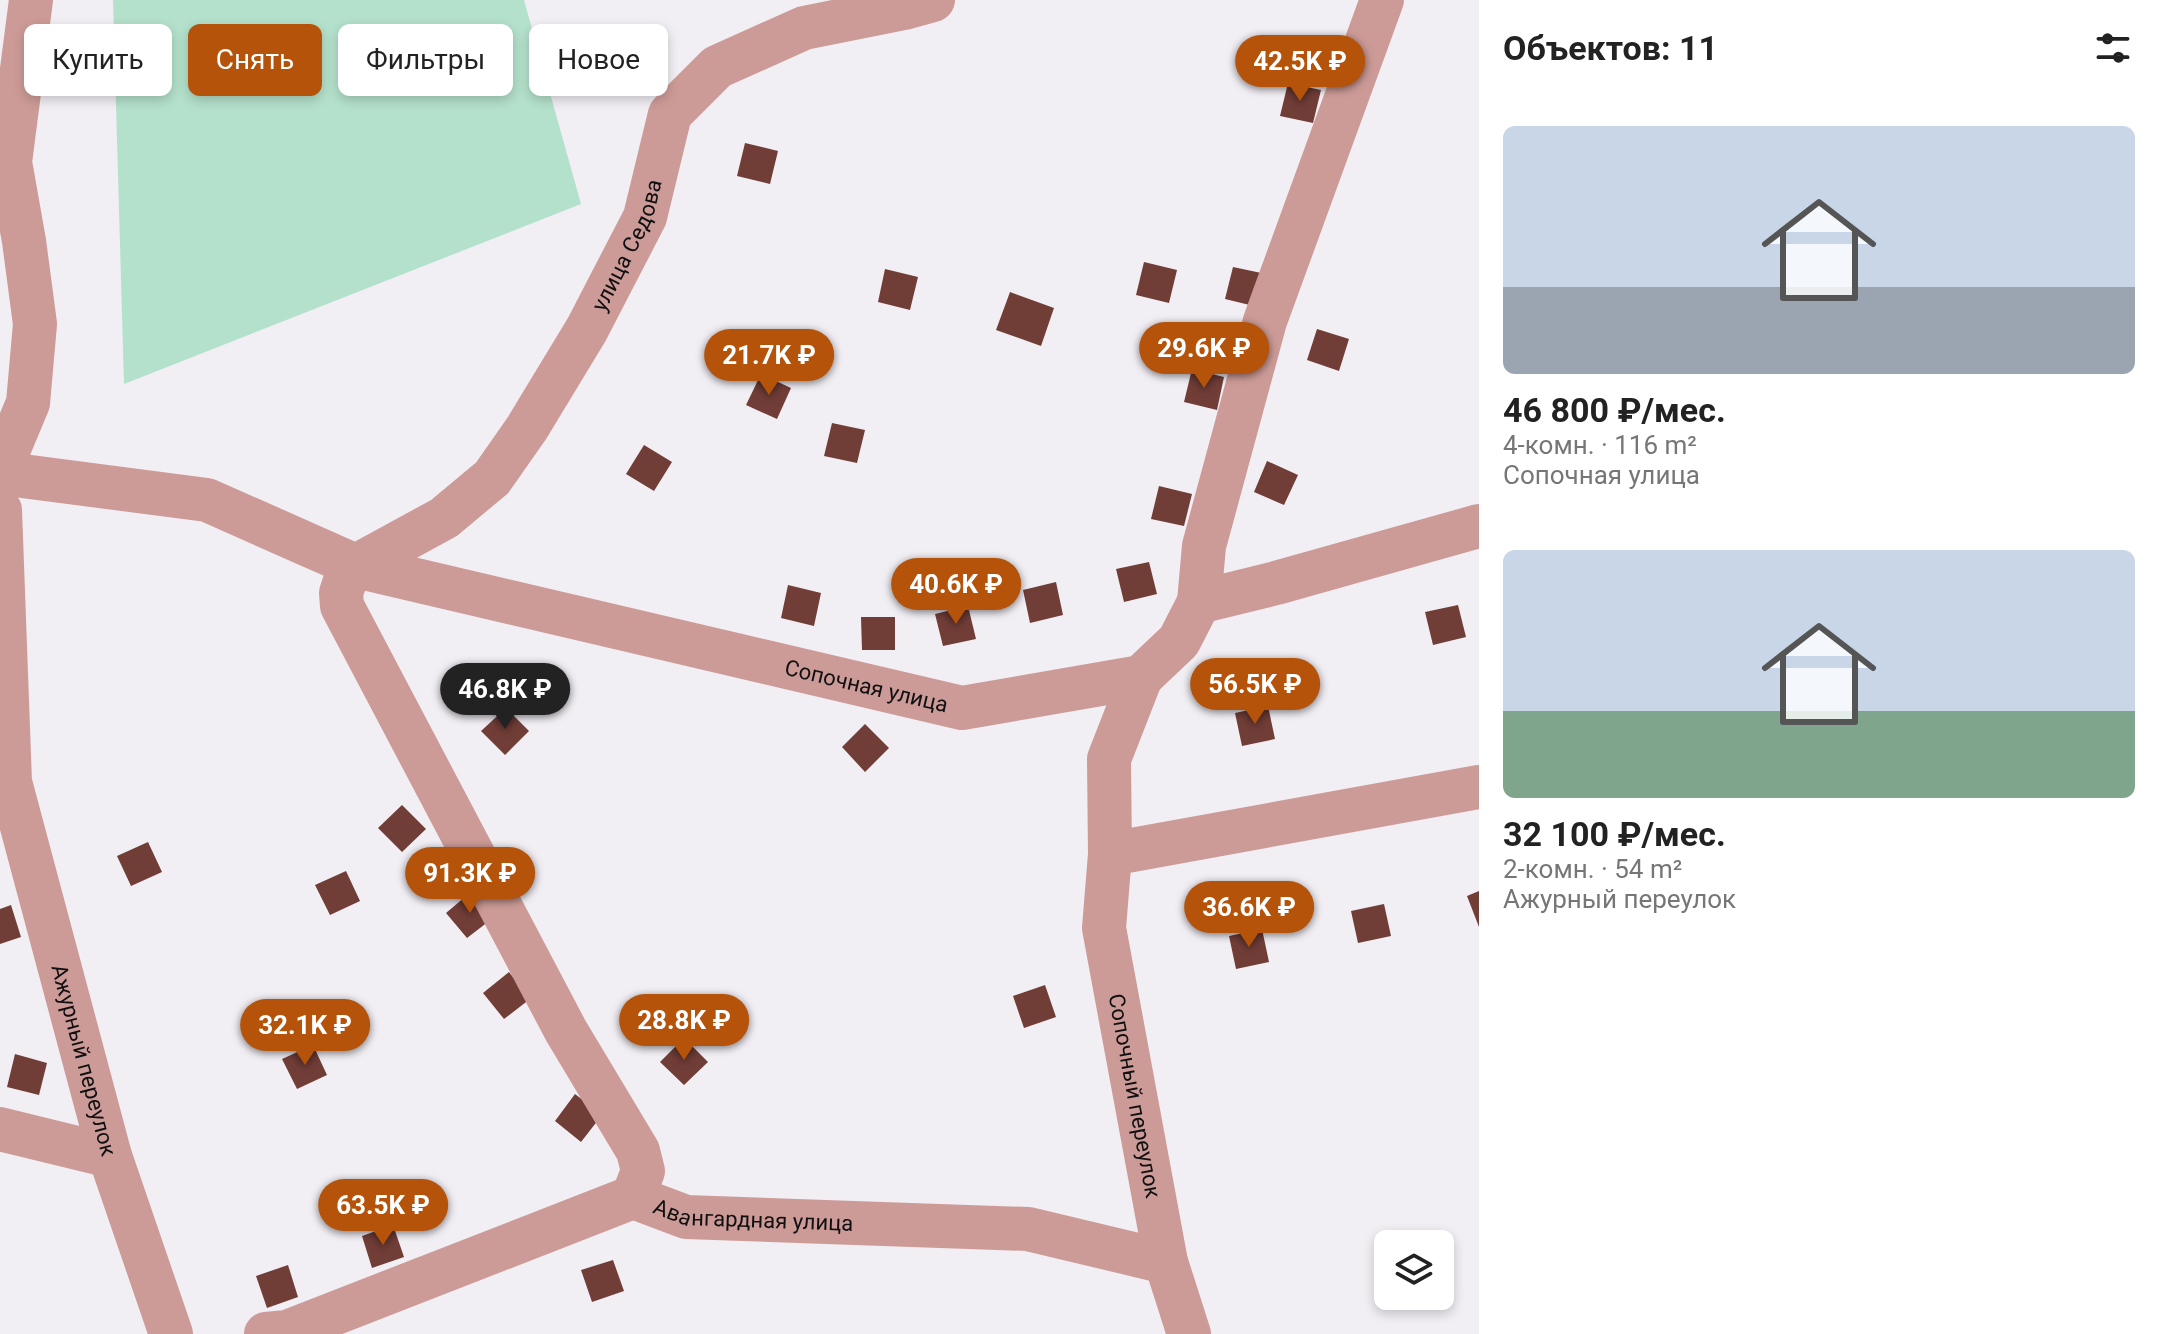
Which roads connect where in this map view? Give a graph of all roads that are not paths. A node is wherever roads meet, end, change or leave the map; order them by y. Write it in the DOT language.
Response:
graph roads {
  1 [pos="31,0"];
  2 [pos="933,0"];
  3 [pos="1382,0"];
  4 [pos="5,160"];
  5 [pos="0,471"];
  6 [pos="0,510"];
  7 [pos="1479,526"];
  8 [pos="356,566"];
  9 [pos="1199,602"];
  10 [pos="1141,677"];
  11 [pos="5,782"];
  12 [pos="1479,787"];
  13 [pos="1110,854"];
  14 [pos="0,1129"];
  15 [pos="110,1156"];
  16 [pos="633,1197"];
  17 [pos="1166,1262"];
  18 [pos="171,1334"];
  19 [pos="266,1334"];
  20 [pos="1189,1334"];
  1 -- 4 [label="street"];
  2 -- 8 [label="street, улица Седова"];
  3 -- 9 [label="street"];
  4 -- 5 [label="street"];
  5 -- 8 [label="street, Сопочная улица"];
  6 -- 11 [label="street, Ажурный переулок"];
  7 -- 9 [label="street"];
  8 -- 10 [label="street, Сопочная улица"];
  8 -- 16 [label="street"];
  9 -- 10 [label="street"];
  10 -- 13 [label="street, Сопочный переулок"];
  11 -- 15 [label="street, Ажурный переулок"];
  12 -- 13 [label="street"];
  13 -- 17 [label="street, Сопочный переулок"];
  14 -- 15 [label="street"];
  15 -- 18 [label="street, Ажурный переулок"];
  16 -- 17 [label="street, Авангардная улица"];
  16 -- 19 [label="street, Авангардная улица"];
  17 -- 20 [label="street, Сопочный переулок"];
}
